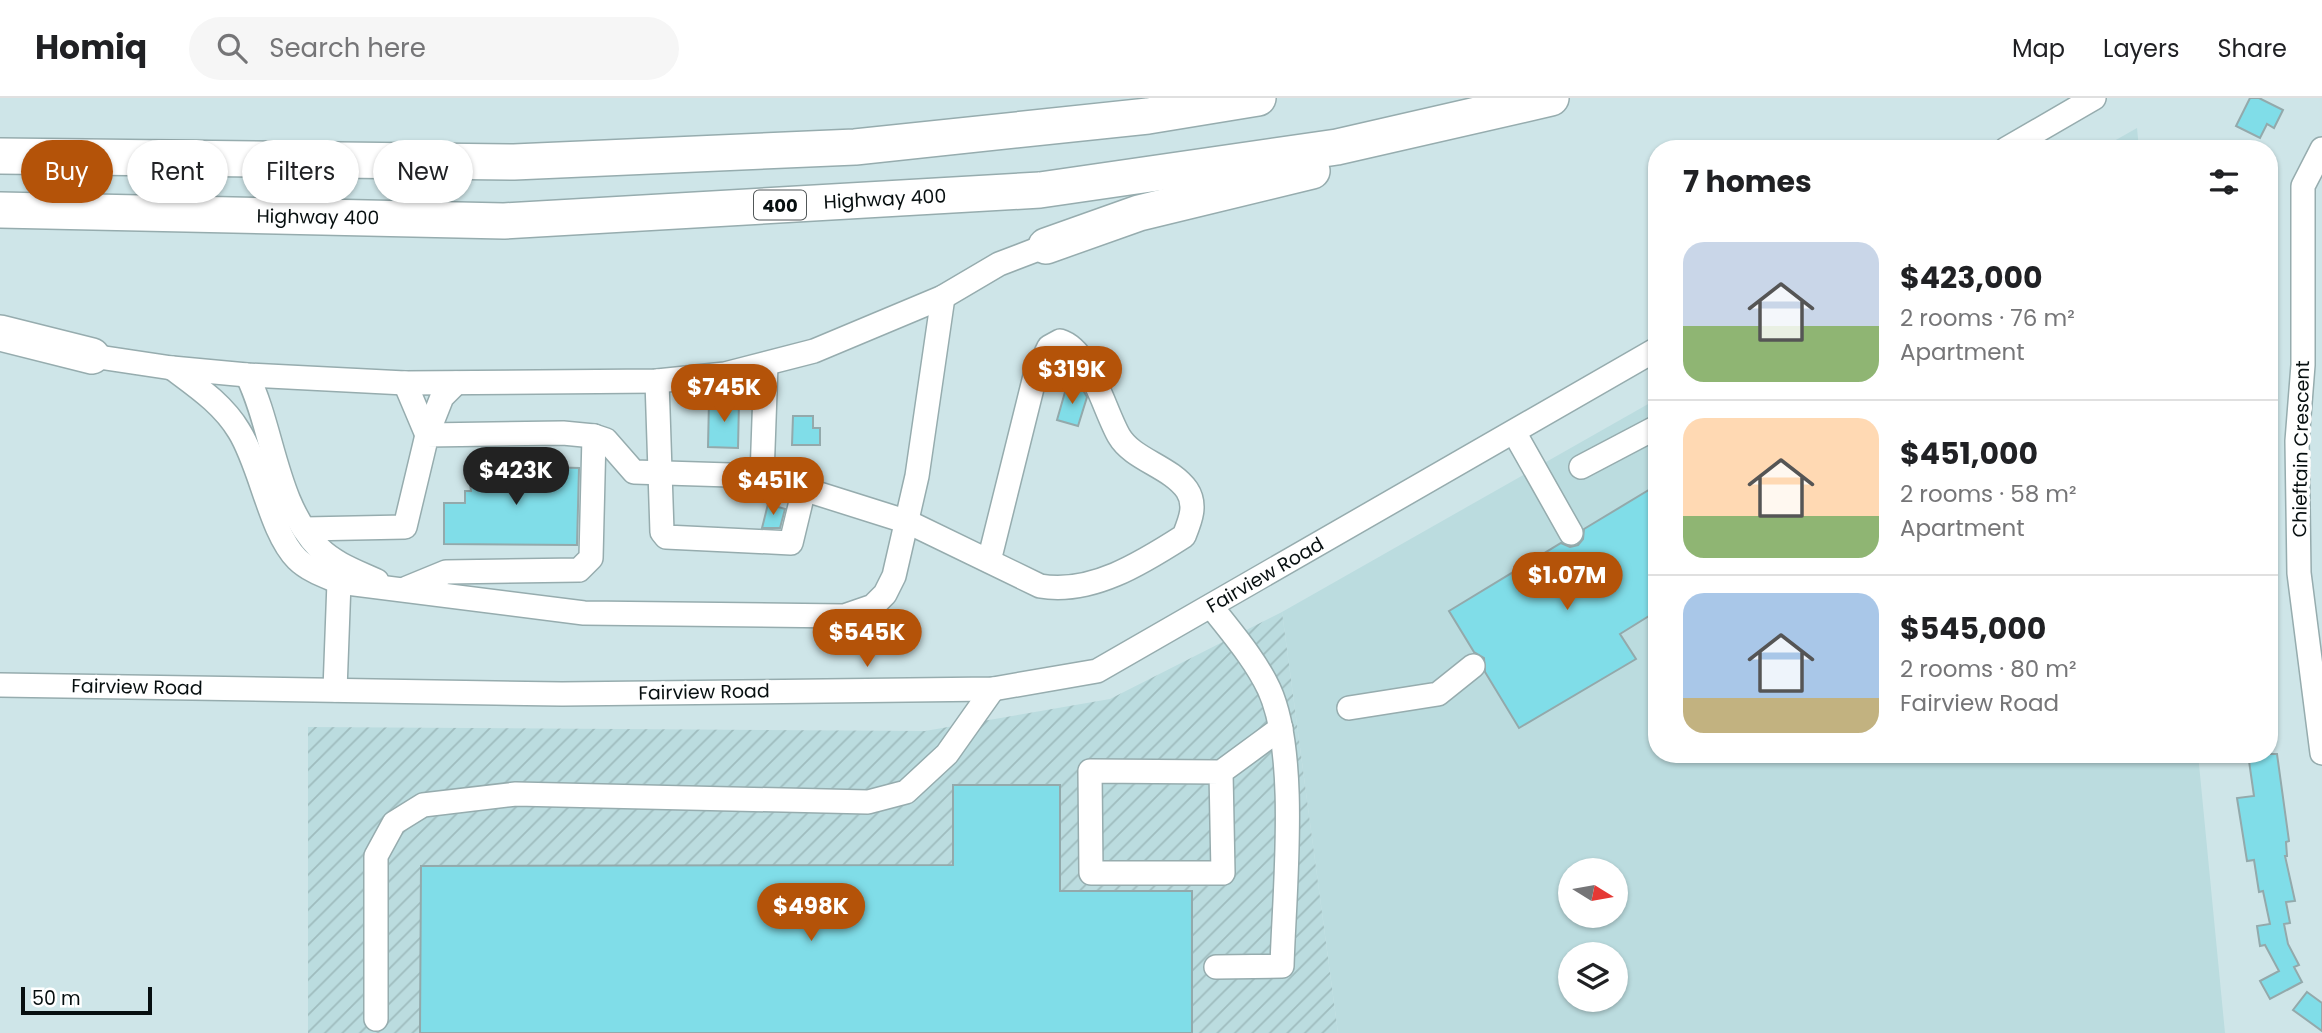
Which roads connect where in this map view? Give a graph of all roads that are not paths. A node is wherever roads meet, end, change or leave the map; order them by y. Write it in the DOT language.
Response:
graph roads {
  1 [pos="1258,98"];
  2 [pos="1551,98"];
  3 [pos="2094,98"];
  4 [pos="1461,121"];
  5 [pos="2022,140"];
  6 [pos="2322,149"];
  7 [pos="0,156"];
  8 [pos="0,209"];
  9 [pos="1046,246"];
  10 [pos="943,297"];
  11 [pos="0,333"];
  12 [pos="1648,354"];
  13 [pos="92,356"];
  14 [pos="766,364"];
  15 [pos="2312,365"];
  16 [pos="172,368"];
  17 [pos="247,375"];
  18 [pos="657,381"];
  19 [pos="405,383"];
  20 [pos="456,383"];
  21 [pos="1514,432"];
  22 [pos="1648,432"];
  23 [pos="427,435"];
  24 [pos="594,436"];
  25 [pos="1581,467"];
  26 [pos="660,473"];
  27 [pos="762,477"];
  28 [pos="804,489"];
  29 [pos="908,522"];
  30 [pos="305,529"];
  31 [pos="1571,533"];
  32 [pos="989,561"];
  33 [pos="339,582"];
  34 [pos="397,589"];
  35 [pos="1211,606"];
  36 [pos="1473,666"];
  37 [pos="0,685"];
  38 [pos="993,689"];
  39 [pos="335,690"];
  40 [pos="1349,708"];
  41 [pos="1281,728"];
  42 [pos="2322,753"];
  43 [pos="1221,772"];
  44 [pos="1216,967"];
  45 [pos="376,1019"];
  1 -- 7 [label="highway"];
  2 -- 4 [label="highway, Highway 400 / 400"];
  3 -- 5 [label="street"];
  4 -- 8 [label="highway, Highway 400 / 400"];
  4 -- 9 [label="highway"];
  6 -- 15 [label="street, Chieftain Crescent"];
  9 -- 10 [label="street"];
  10 -- 14 [label="street"];
  10 -- 29 [label="street"];
  11 -- 13 [label="highway"];
  12 -- 21 [label="street, Fairview Road"];
  13 -- 16 [label="street"];
  14 -- 18 [label="street"];
  14 -- 27 [label="street"];
  15 -- 42 [label="street, Chieftain Crescent"];
  16 -- 17 [label="street"];
  16 -- 33 [label="street"];
  17 -- 19 [label="street"];
  17 -- 30 [label="street"];
  18 -- 20 [label="street"];
  18 -- 26 [label="street"];
  19 -- 20 [label="street"];
  19 -- 23 [label="street"];
  20 -- 23 [label="street"];
  21 -- 31 [label="street"];
  21 -- 35 [label="street, Fairview Road"];
  22 -- 25 [label="street"];
  23 -- 24 [label="street"];
  23 -- 30 [label="street"];
  24 -- 26 [label="street"];
  24 -- 34 [label="street"];
  26 -- 27 [label="street"];
  26 -- 28 [label="street"];
  27 -- 28 [label="street"];
  28 -- 29 [label="street"];
  29 -- 32 [label="street"];
  29 -- 34 [label="street"];
  30 -- 34 [label="street"];
  32 -- 32 [label="street"];
  33 -- 34 [label="street"];
  33 -- 39 [label="street"];
  35 -- 38 [label="street, Fairview Road"];
  35 -- 41 [label="street"];
  36 -- 40 [label="street"];
  37 -- 39 [label="street, Fairview Road"];
  38 -- 39 [label="street, Fairview Road"];
  38 -- 45 [label="street"];
  41 -- 43 [label="street"];
  41 -- 44 [label="street"];
  43 -- 43 [label="street"];
}
